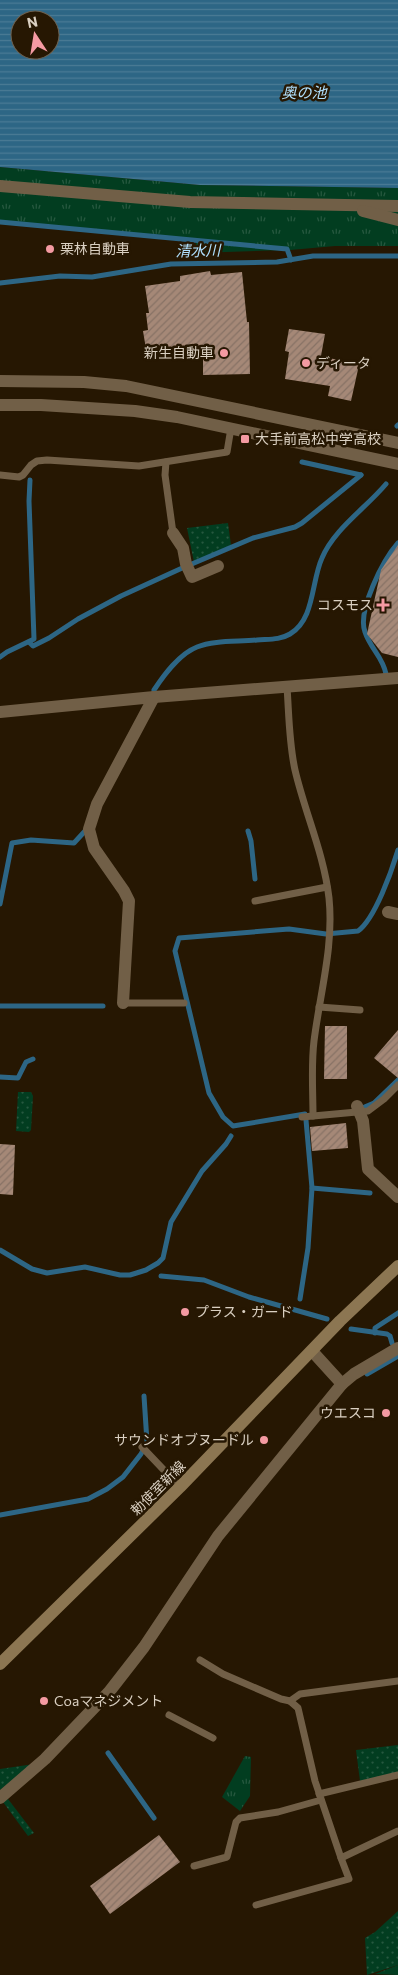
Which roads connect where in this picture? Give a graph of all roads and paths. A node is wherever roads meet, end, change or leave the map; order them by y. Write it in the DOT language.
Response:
graph roads {
  1 [pos="0,186"];
  2 [pos="343,206"];
  3 [pos="398,206"];
  4 [pos="398,220"];
  5 [pos="0,381"];
  6 [pos="0,405"];
  7 [pos="231,428"];
  8 [pos="398,443"];
  9 [pos="166,462"];
  10 [pos="398,464"];
  11 [pos="0,476"];
  12 [pos="173,533"];
  13 [pos="218,566"];
  14 [pos="398,678"];
  15 [pos="287,687"];
  16 [pos="154,696"];
  17 [pos="0,712"];
  18 [pos="327,887"];
  19 [pos="255,901"];
  20 [pos="184,1003"];
  21 [pos="123,1004"];
  22 [pos="319,1007"];
  23 [pos="360,1010"];
  24 [pos="398,1084"];
  25 [pos="359,1109"];
  26 [pos="313,1116"];
  27 [pos="302,1117"];
  28 [pos="398,1197"];
  29 [pos="398,1266"];
  30 [pos="398,1348"];
  31 [pos="312,1351"];
  32 [pos="342,1384"];
  33 [pos="142,1447"];
  34 [pos="180,1487"];
  35 [pos="200,1660"];
  36 [pos="0,1664"];
  37 [pos="398,1680"];
  38 [pos="290,1701"];
  39 [pos="169,1715"];
  40 [pos="213,1738"];
  41 [pos="398,1775"];
  42 [pos="320,1797"];
  43 [pos="0,1798"];
  44 [pos="398,1831"];
  45 [pos="341,1858"];
  46 [pos="194,1866"];
  47 [pos="256,1906"];
  1 -- 2 [label="street"];
  2 -- 3 [label="street"];
  2 -- 4 [label="street"];
  5 -- 8 [label="street"];
  6 -- 7 [label="street"];
  7 -- 9 [label="lane"];
  7 -- 10 [label="street"];
  9 -- 11 [label="lane"];
  9 -- 12 [label="lane"];
  12 -- 13 [label="street"];
  14 -- 15 [label="street"];
  15 -- 16 [label="street"];
  15 -- 18 [label="lane"];
  16 -- 17 [label="street"];
  16 -- 21 [label="street"];
  18 -- 19 [label="lane"];
  18 -- 22 [label="lane"];
  20 -- 21 [label="lane"];
  22 -- 23 [label="lane"];
  22 -- 26 [label="lane"];
  24 -- 25 [label="lane"];
  25 -- 26 [label="lane"];
  25 -- 28 [label="street"];
  26 -- 27 [label="lane"];
  29 -- 31 [label="main road, 勅使室新線"];
  30 -- 32 [label="street"];
  31 -- 32 [label="street"];
  31 -- 34 [label="main road, 勅使室新線"];
  32 -- 43 [label="street"];
  33 -- 34 [label="lane"];
  34 -- 36 [label="main road, 勅使室新線"];
  35 -- 38 [label="lane"];
  37 -- 38 [label="lane"];
  38 -- 42 [label="lane"];
  39 -- 40 [label="lane"];
  41 -- 42 [label="lane"];
  42 -- 45 [label="lane"];
  42 -- 46 [label="lane"];
  44 -- 45 [label="lane"];
  45 -- 47 [label="lane"];
}
